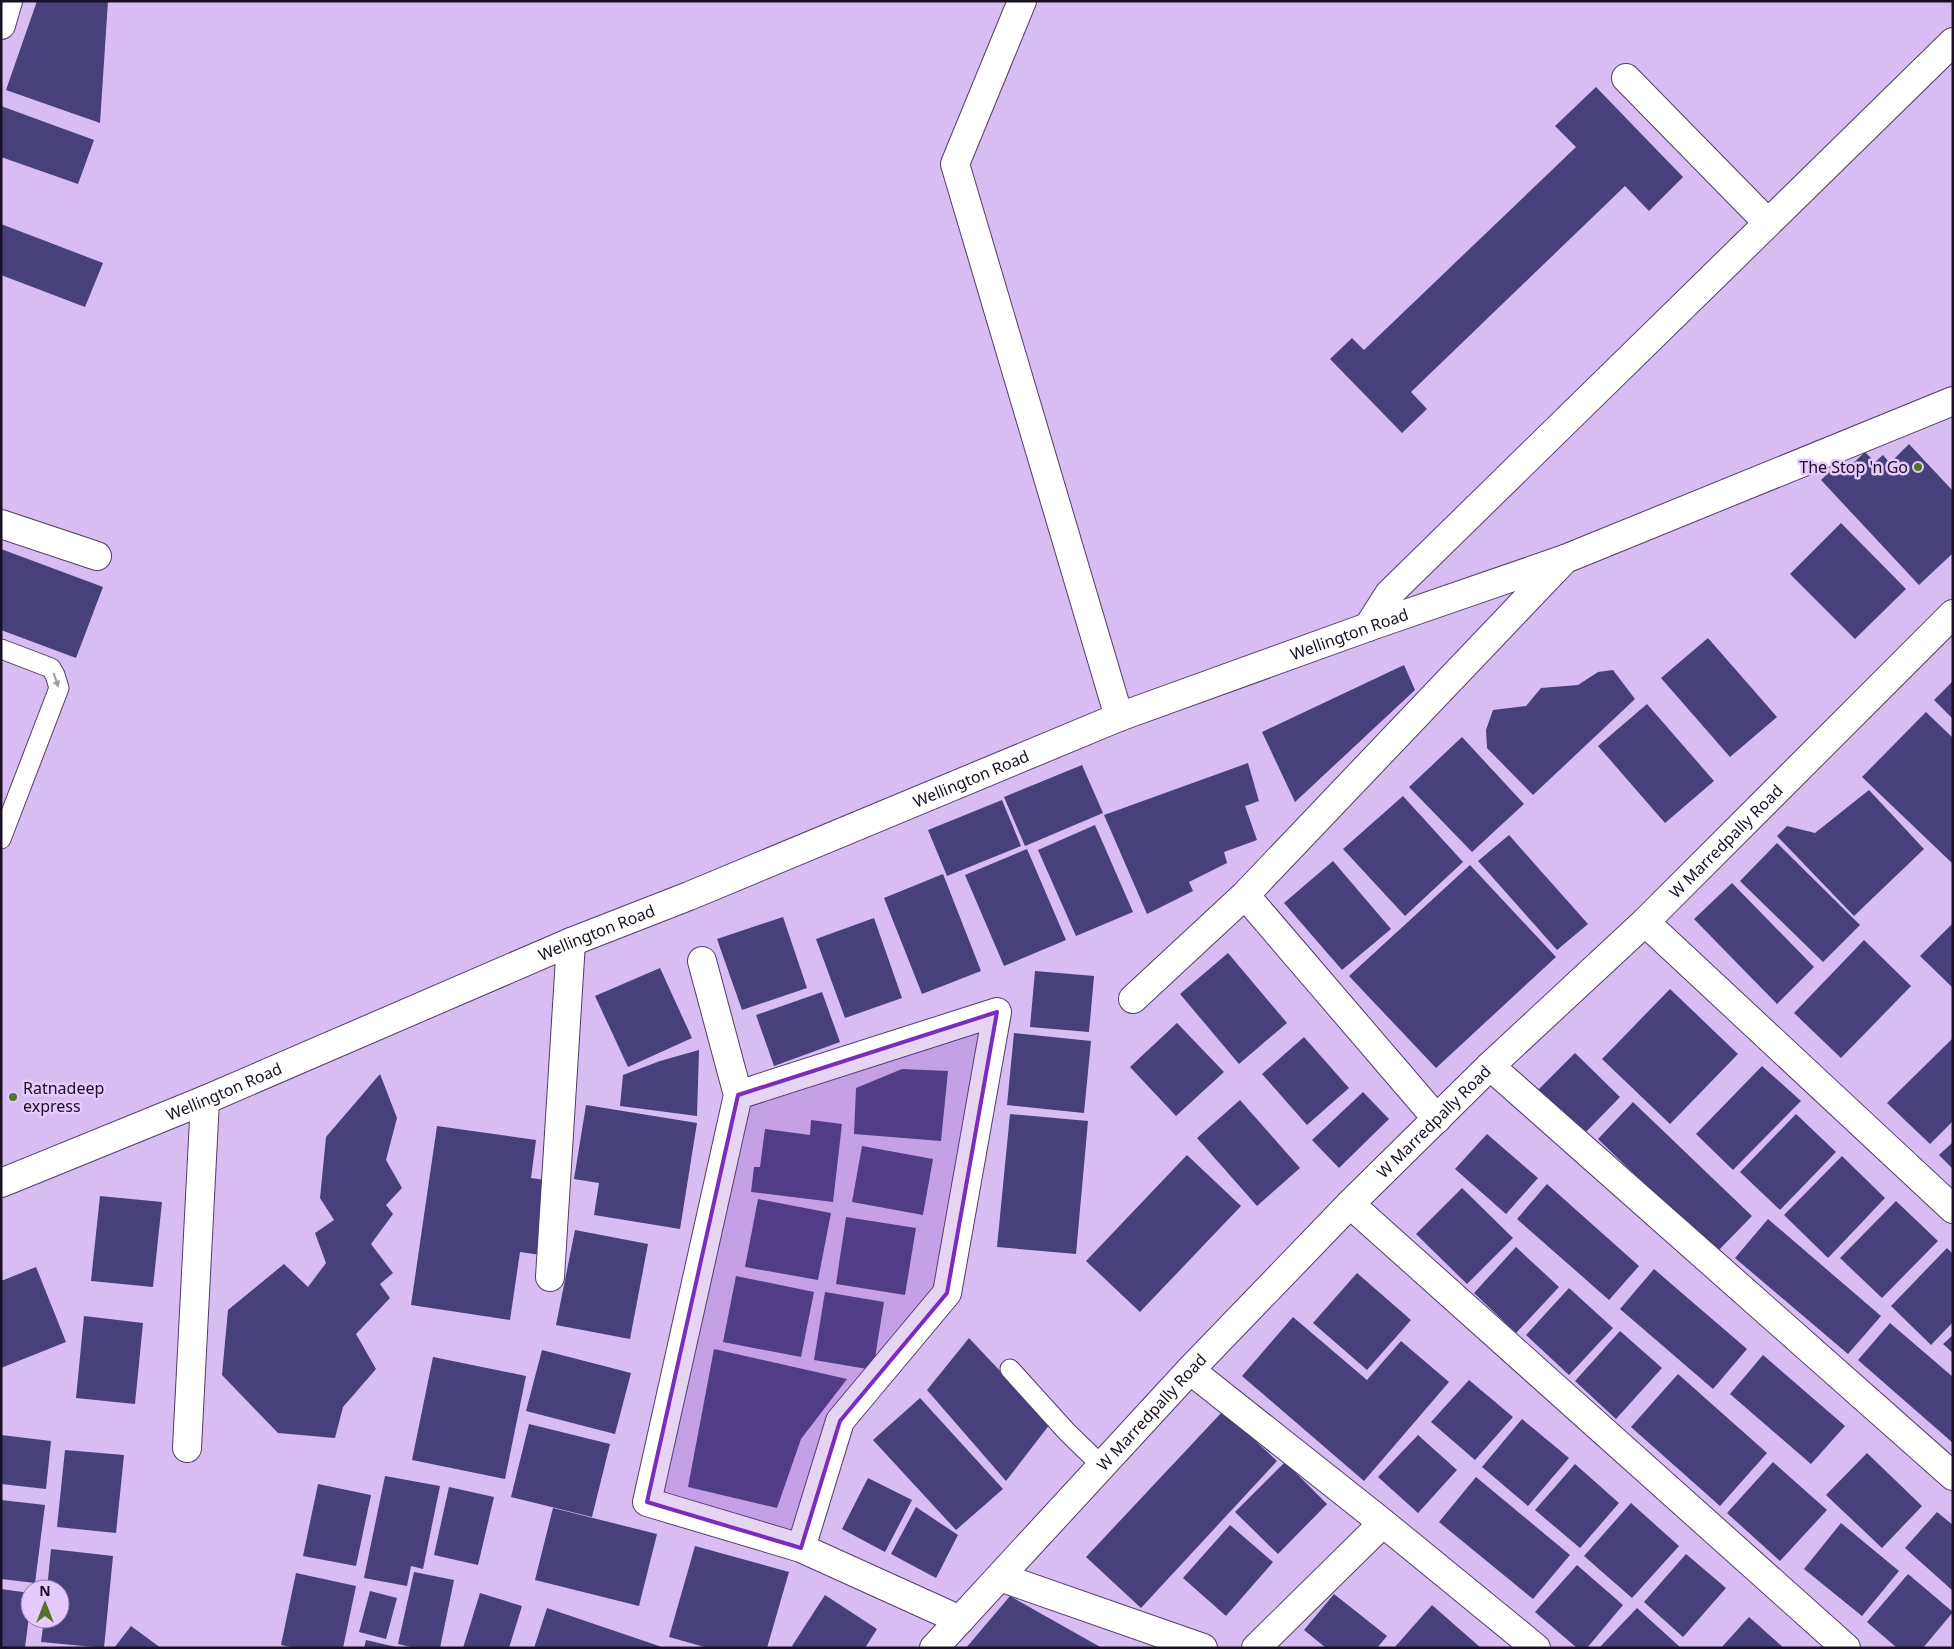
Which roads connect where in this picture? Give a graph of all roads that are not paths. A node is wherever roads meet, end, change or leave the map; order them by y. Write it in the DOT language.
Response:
graph roads {
  1 [pos="8,1"];
  2 [pos="1022,1"];
  3 [pos="1,25"];
  4 [pos="1953,42"];
  5 [pos="1626,78"];
  6 [pos="1768,222"];
  7 [pos="1953,401"];
  8 [pos="1,524"];
  9 [pos="97,556"];
  10 [pos="1564,560"];
  11 [pos="1953,614"];
  12 [pos="1368,627"];
  13 [pos="1,649"];
  14 [pos="1119,717"];
  15 [pos="1,839"];
  16 [pos="1245,895"];
  17 [pos="1645,922"];
  18 [pos="571,942"];
  19 [pos="702,962"];
  20 [pos="1133,999"];
  21 [pos="1490,1066"];
  22 [pos="738,1095"];
  23 [pos="205,1100"];
  24 [pos="1437,1119"];
  25 [pos="1,1183"];
  26 [pos="1350,1204"];
  27 [pos="1953,1208"];
  28 [pos="550,1277"];
  29 [pos="1010,1369"];
  30 [pos="1190,1370"];
  31 [pos="187,1448"];
  32 [pos="1102,1466"];
  33 [pos="1953,1476"];
  34 [pos="1383,1523"];
  35 [pos="801,1548"];
  36 [pos="1000,1577"];
  37 [pos="960,1620"];
  38 [pos="934,1648"];
  39 [pos="1203,1648"];
  40 [pos="1256,1648"];
  41 [pos="1536,1648"];
  42 [pos="1846,1648"];
  1 -- 3 [label="street"];
  2 -- 14 [label="street"];
  4 -- 6 [label="street"];
  5 -- 6 [label="street"];
  6 -- 12 [label="street"];
  7 -- 10 [label="street, Wellington Road"];
  8 -- 9 [label="street"];
  10 -- 12 [label="street, Wellington Road"];
  10 -- 16 [label="street"];
  11 -- 17 [label="street, W Marredpally Road"];
  12 -- 14 [label="street, Wellington Road"];
  13 -- 15 [label="lane, one-way"];
  14 -- 18 [label="street, Wellington Road"];
  16 -- 20 [label="street"];
  16 -- 24 [label="street"];
  17 -- 21 [label="street, W Marredpally Road"];
  17 -- 27 [label="street"];
  18 -- 23 [label="street, Wellington Road"];
  18 -- 28 [label="street"];
  19 -- 22 [label="street"];
  21 -- 24 [label="street, W Marredpally Road"];
  21 -- 33 [label="street"];
  22 -- 35 [label="street"];
  22 -- 35 [label="street"];
  23 -- 25 [label="street, Wellington Road"];
  23 -- 31 [label="street"];
  24 -- 26 [label="street, W Marredpally Road"];
  26 -- 30 [label="street, W Marredpally Road"];
  26 -- 42 [label="street"];
  29 -- 32 [label="lane"];
  30 -- 32 [label="street, W Marredpally Road"];
  30 -- 34 [label="street"];
  32 -- 36 [label="street, W Marredpally Road"];
  34 -- 40 [label="street"];
  34 -- 41 [label="street"];
  35 -- 37 [label="street"];
  36 -- 37 [label="street, W Marredpally Road"];
  36 -- 39 [label="street"];
  37 -- 38 [label="street, W Marredpally Road"];
}
